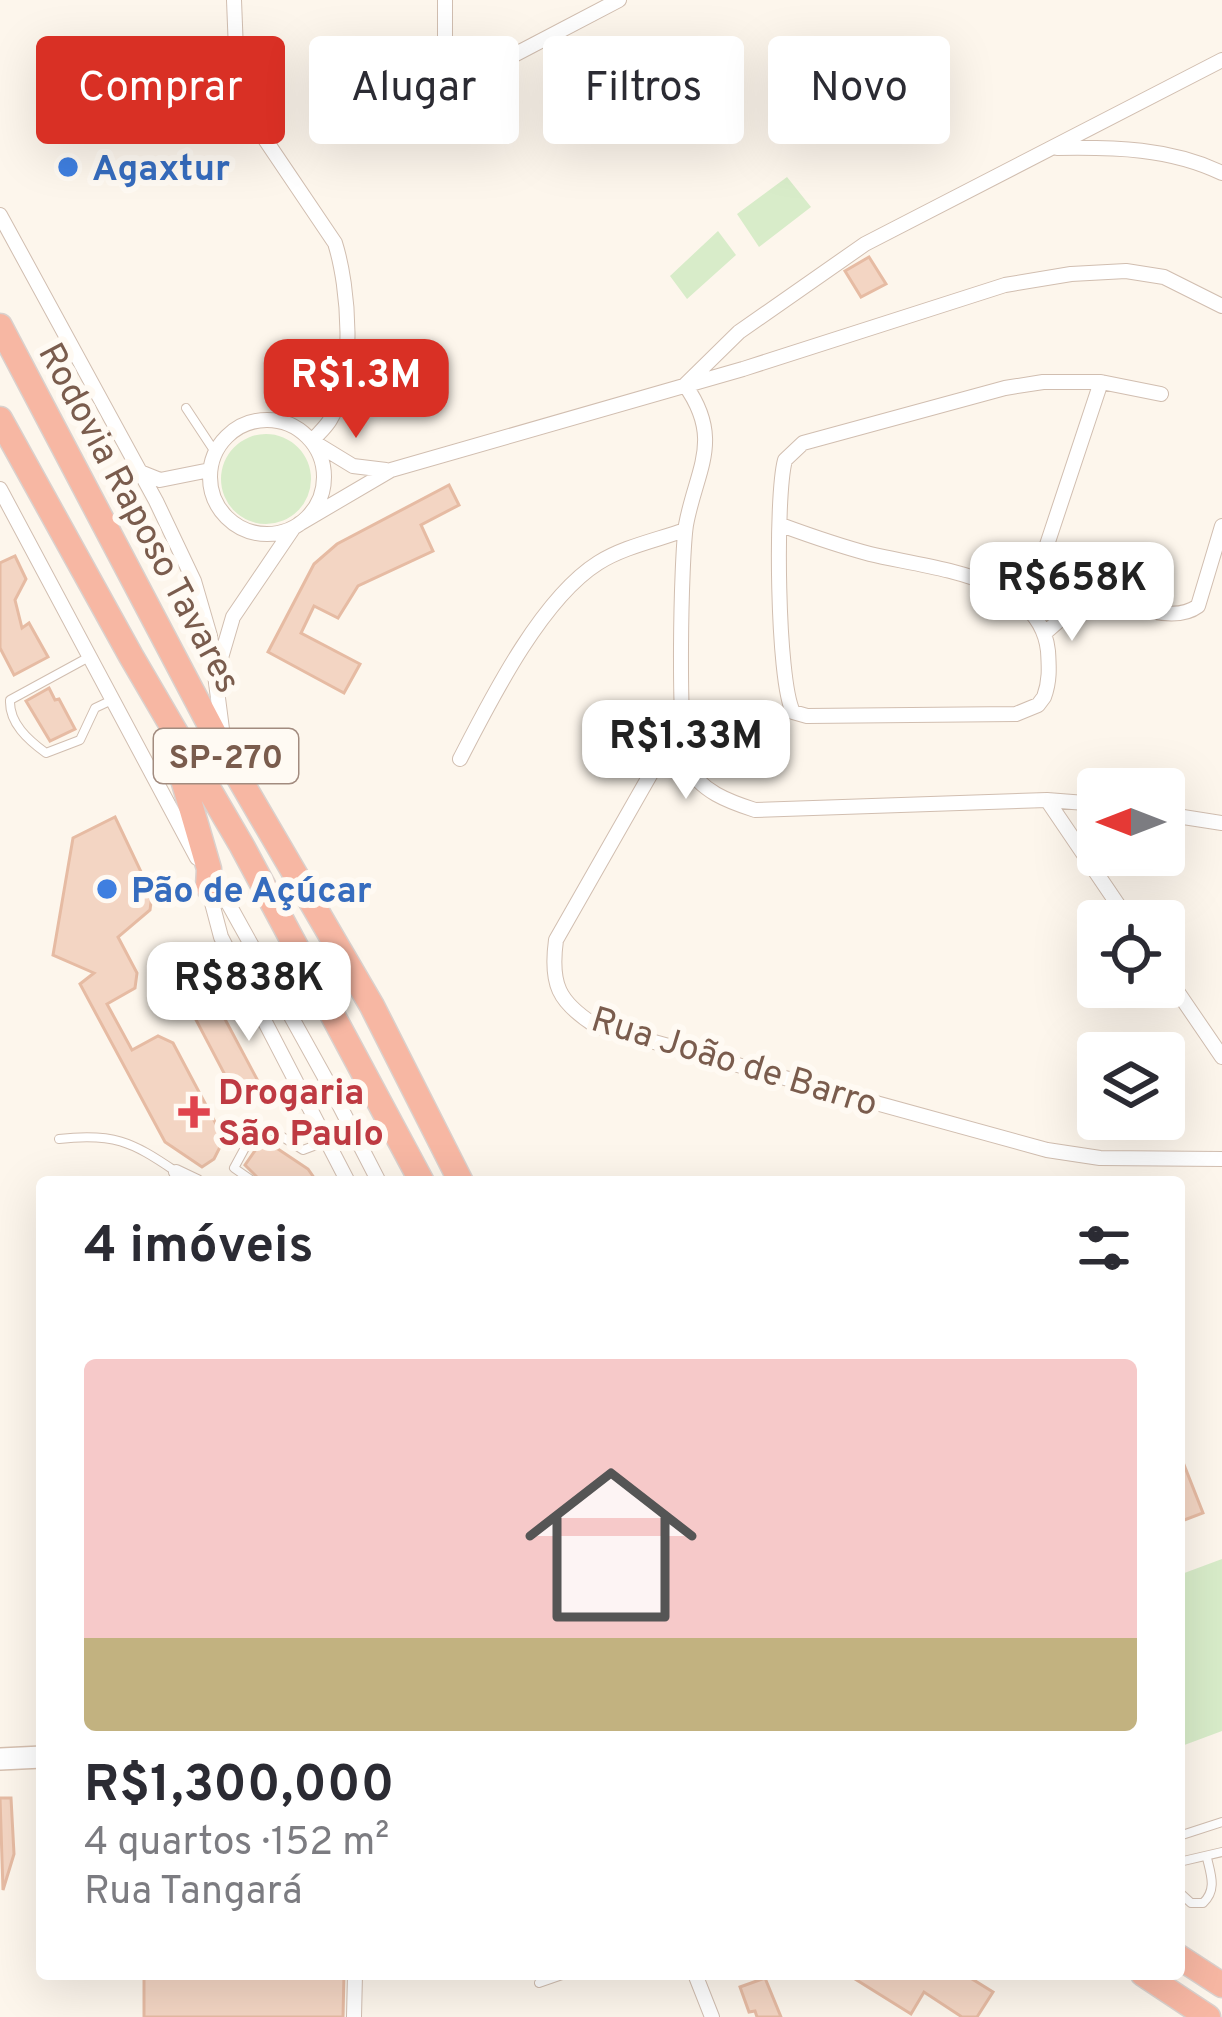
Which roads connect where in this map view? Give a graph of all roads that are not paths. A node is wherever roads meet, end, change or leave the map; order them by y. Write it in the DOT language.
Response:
graph roads {
  1 [pos="234,0"];
  2 [pos="445,0"];
  3 [pos="619,0"];
  4 [pos="1222,61"];
  5 [pos="1052,148"];
  6 [pos="1222,154"];
  7 [pos="1202,163"];
  8 [pos="1222,173"];
  9 [pos="0,215"];
  10 [pos="1222,306"];
  11 [pos="0,326"];
  12 [pos="1101,382"];
  13 [pos="685,385"];
  14 [pos="1161,394"];
  15 [pos="186,408"];
  16 [pos="0,419"];
  17 [pos="312,441"];
  18 [pos="215,452"];
  19 [pos="210,470"];
  20 [pos="391,470"];
  21 [pos="140,472"];
  22 [pos="0,489"];
  23 [pos="296,525"];
  24 [pos="781,525"];
  25 [pos="1222,526"];
  26 [pos="686,530"];
  27 [pos="1044,562"];
  28 [pos="1094,590"];
  29 [pos="1026,608"];
  30 [pos="1046,632"];
  31 [pos="90,656"];
  32 [pos="217,672"];
  33 [pos="112,700"];
  34 [pos="165,715"];
  35 [pos="682,719"];
  36 [pos="225,754"];
  37 [pos="460,759"];
  38 [pos="1047,800"];
  39 [pos="1077,802"];
  40 [pos="1185,817"];
  41 [pos="1222,823"];
  42 [pos="208,878"];
  43 [pos="1116,900"];
  44 [pos="1185,1003"];
  45 [pos="1222,1057"];
  46 [pos="59,1139"];
  47 [pos="328,1140"];
  48 [pos="1222,1159"];
  49 [pos="175,1176"];
  50 [pos="245,1176"];
  51 [pos="345,1176"];
  52 [pos="376,1176"];
  53 [pos="419,1176"];
  54 [pos="458,1176"];
  55 [pos="36,1757"];
  56 [pos="0,1759"];
  57 [pos="1222,1822"];
  58 [pos="1185,1835"];
  59 [pos="1222,1852"];
  60 [pos="1207,1858"];
  61 [pos="1185,1861"];
  62 [pos="1185,1898"];
  63 [pos="1185,1961"];
  64 [pos="355,1980"];
  65 [pos="548,1980"];
  66 [pos="697,1980"];
  67 [pos="1152,1980"];
  68 [pos="539,1983"];
  69 [pos="1222,1985"];
  70 [pos="354,2017"];
  71 [pos="712,2017"];
  72 [pos="1208,2017"];
  1 -- 17 [label="street"];
  2 -- 3 [label="street"];
  4 -- 5 [label="street"];
  5 -- 7 [label="street"];
  5 -- 13 [label="street"];
  6 -- 7 [label="street"];
  7 -- 8 [label="street"];
  9 -- 21 [label="street"];
  10 -- 13 [label="street"];
  11 -- 36 [label="highway, Rodovia Raposo Tavares / SP-270"];
  12 -- 14 [label="street"];
  12 -- 24 [label="street"];
  12 -- 27 [label="street"];
  13 -- 20 [label="street"];
  13 -- 26 [label="street"];
  15 -- 18 [label="lane"];
  16 -- 34 [label="highway, Rodovia Raposo Tavares / SP-270"];
  17 -- 18 [label="street"];
  17 -- 20 [label="street"];
  17 -- 23 [label="street"];
  18 -- 19 [label="street"];
  19 -- 21 [label="street"];
  19 -- 23 [label="street"];
  20 -- 23 [label="street"];
  21 -- 32 [label="street"];
  22 -- 31 [label="street"];
  23 -- 32 [label="street"];
  24 -- 29 [label="street"];
  24 -- 30 [label="street"];
  25 -- 28 [label="street"];
  26 -- 35 [label="street"];
  26 -- 37 [label="street"];
  27 -- 28 [label="street"];
  27 -- 29 [label="street"];
  28 -- 30 [label="street"];
  29 -- 30 [label="street"];
  31 -- 33 [label="street"];
  31 -- 33 [label="lane"];
  32 -- 36 [label="street"];
  33 -- 42 [label="street"];
  34 -- 42 [label="highway"];
  34 -- 53 [label="highway, Rodovia Raposo Tavares / SP-270"];
  35 -- 38 [label="street"];
  35 -- 48 [label="street, Rua João de Barro"];
  36 -- 54 [label="highway, Rodovia Raposo Tavares / SP-270"];
  38 -- 39 [label="street"];
  38 -- 43 [label="street"];
  40 -- 41 [label="street"];
  42 -- 47 [label="street"];
  42 -- 52 [label="street"];
  44 -- 45 [label="street"];
  46 -- 49 [label="lane"];
  47 -- 50 [label="lane"];
  47 -- 51 [label="street"];
  55 -- 56 [label="main road"];
  57 -- 58 [label="lane"];
  59 -- 60 [label="lane"];
  60 -- 61 [label="lane"];
  60 -- 62 [label="lane"];
  63 -- 69 [label="highway"];
  64 -- 70 [label="street"];
  65 -- 68 [label="lane"];
  66 -- 71 [label="street"];
  67 -- 72 [label="highway"];
}
